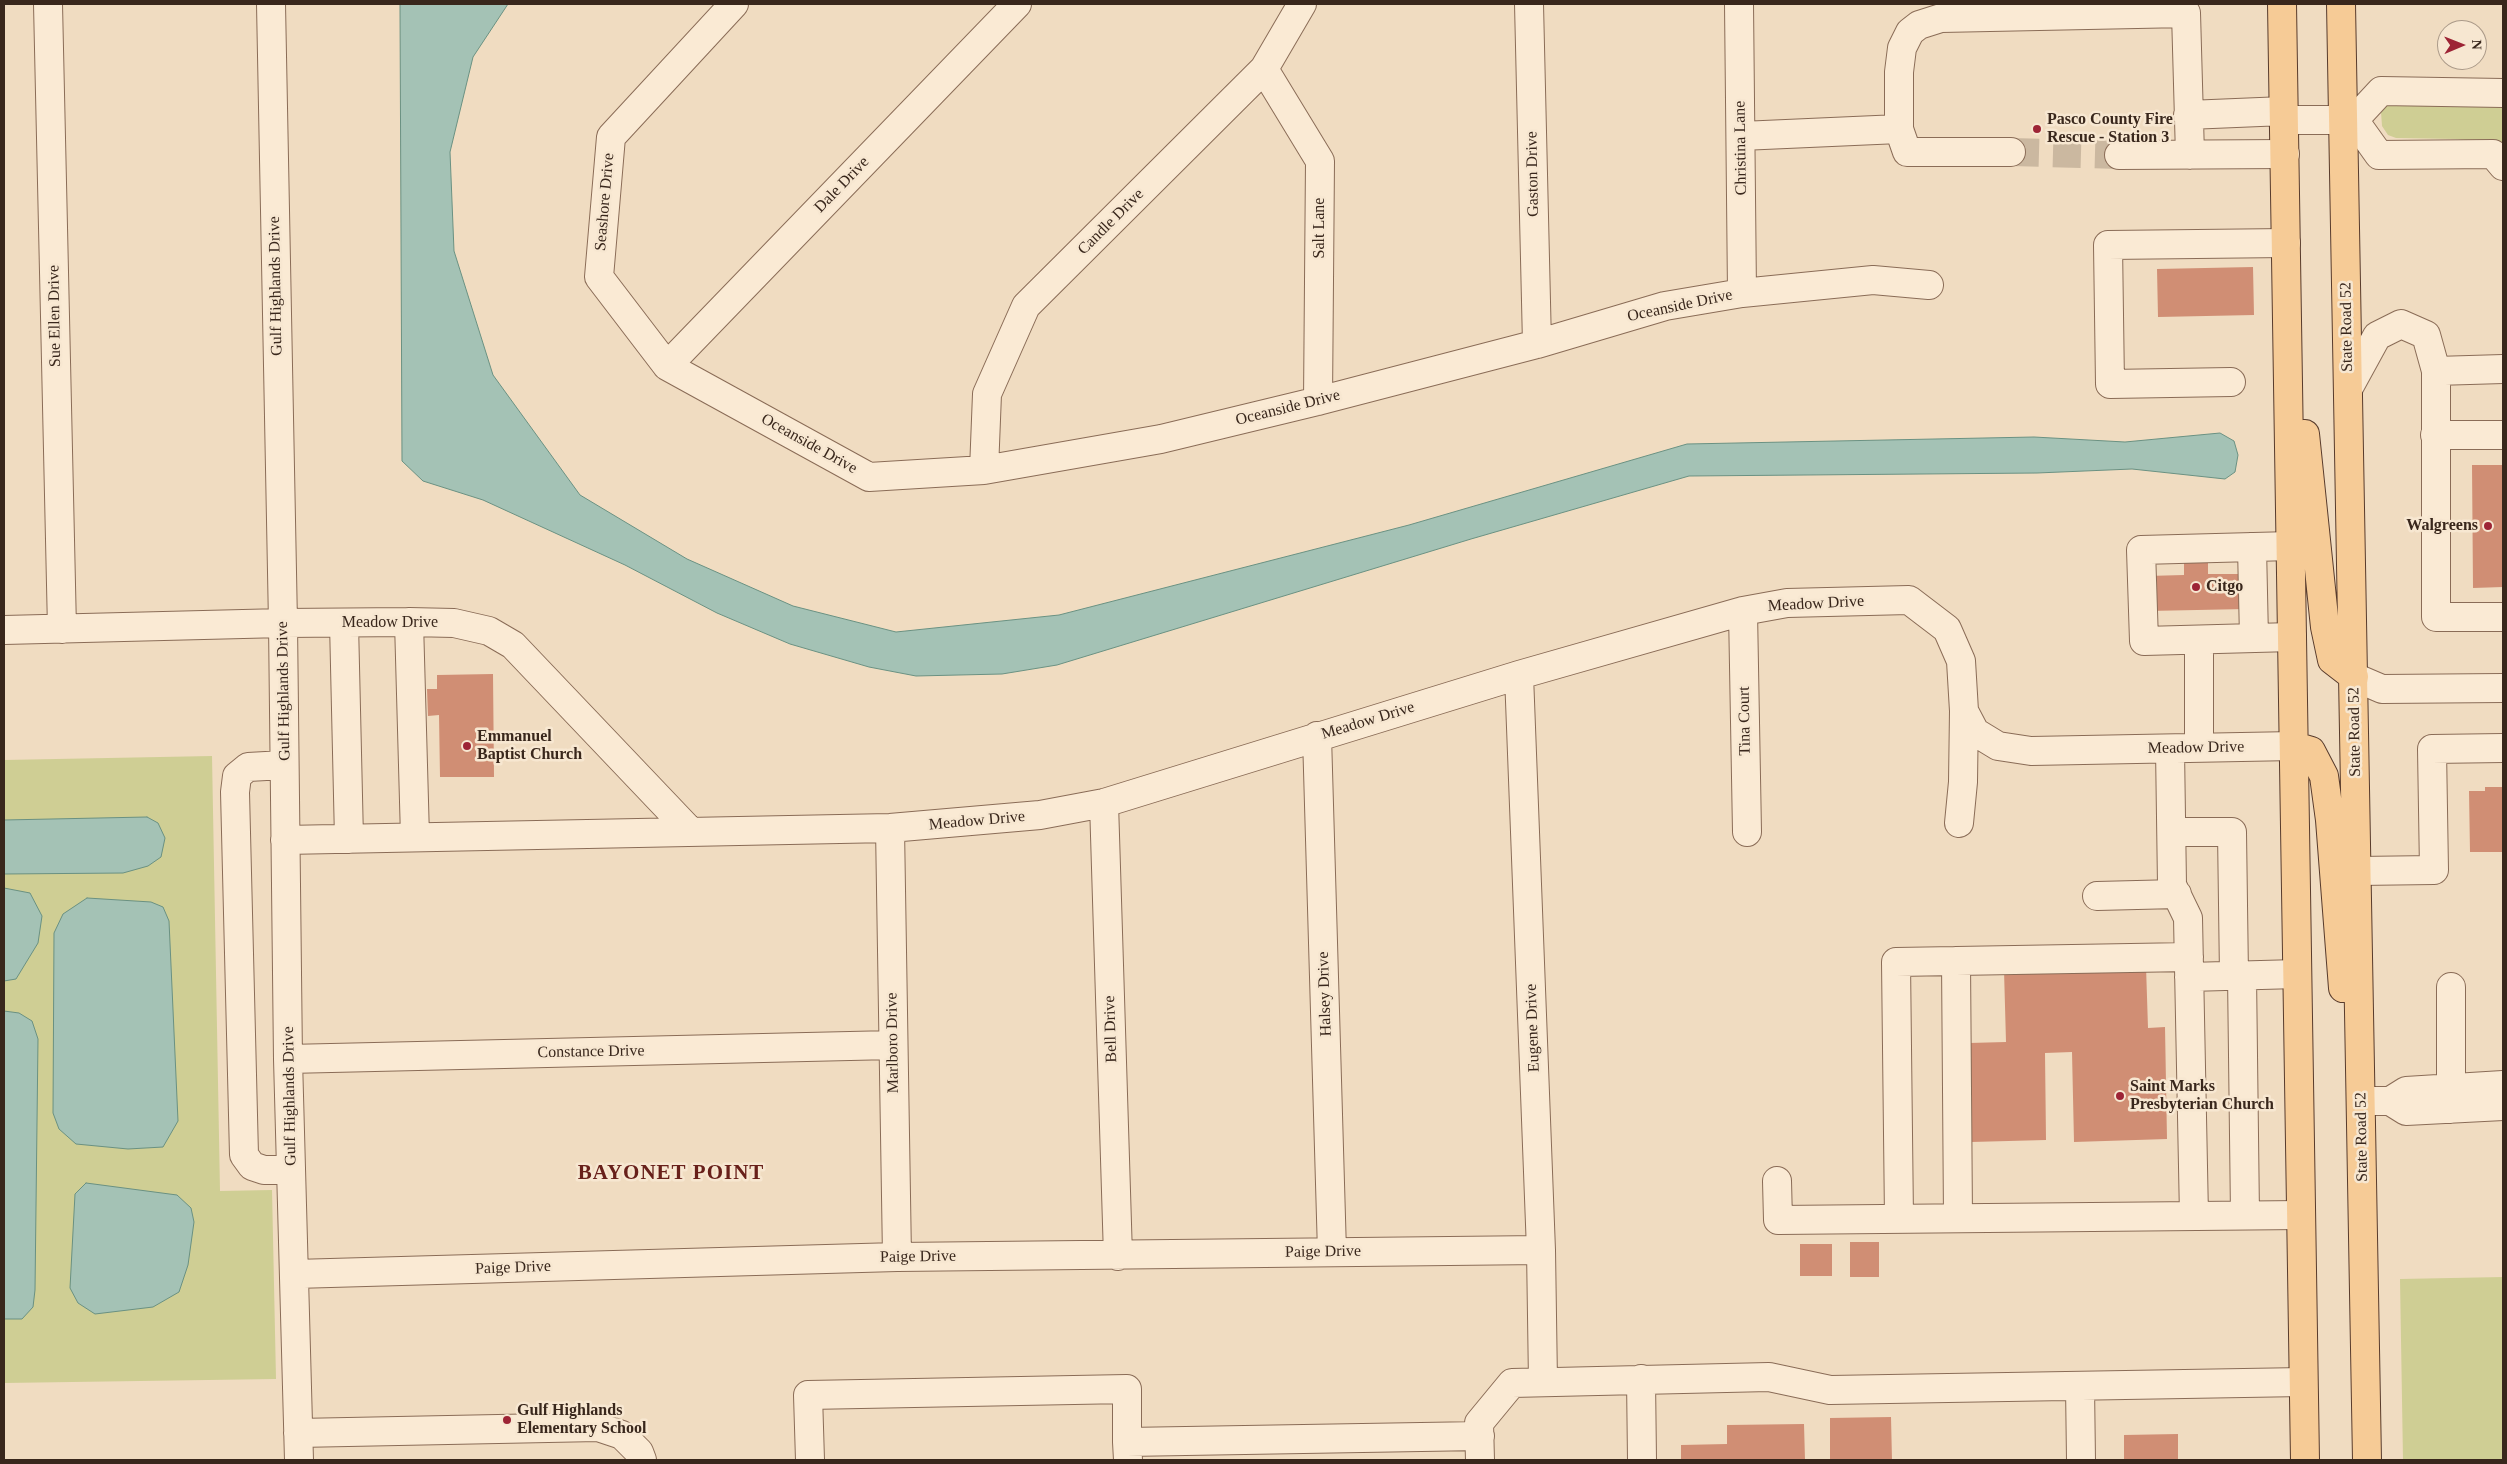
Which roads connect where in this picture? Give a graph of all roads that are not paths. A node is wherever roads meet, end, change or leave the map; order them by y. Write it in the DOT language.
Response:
graph roads {
  1 [pos="48,4"];
  2 [pos="270,4"];
  3 [pos="734,4"];
  4 [pos="1017,4"];
  5 [pos="1302,4"];
  6 [pos="1528,4"];
  7 [pos="1739,4"];
  8 [pos="2282,4"];
  9 [pos="2341,4"];
  10 [pos="1264,69"];
  11 [pos="2503,91"];
  12 [pos="2188,114"];
  13 [pos="2285,115"];
  14 [pos="2348,120"];
  15 [pos="1899,129"];
  16 [pos="1741,136"];
  17 [pos="2011,152"];
  18 [pos="2285,154"];
  19 [pos="2119,155"];
  20 [pos="2190,155"];
  21 [pos="2503,166"];
  22 [pos="2286,242"];
  23 [pos="1929,286"];
  24 [pos="1742,293"];
  25 [pos="2287,329"];
  26 [pos="1537,344"];
  27 [pos="667,366"];
  28 [pos="2503,370"];
  29 [pos="2436,371"];
  30 [pos="2231,382"];
  31 [pos="2348,389"];
  32 [pos="1318,402"];
  33 [pos="2435,435"];
  34 [pos="2503,435"];
  35 [pos="984,470"];
  36 [pos="2291,546"];
  37 [pos="2252,547"];
  38 [pos="1742,611"];
  39 [pos="2503,617"];
  40 [pos="409,622"];
  41 [pos="283,623"];
  42 [pos="344,623"];
  43 [pos="62,629"];
  44 [pos="4,630"];
  45 [pos="2292,637"];
  46 [pos="2254,638"];
  47 [pos="2199,640"];
  48 [pos="1519,675"];
  49 [pos="2354,677"];
  50 [pos="2503,688"];
  51 [pos="1964,711"];
  52 [pos="1317,736"];
  53 [pos="2294,746"];
  54 [pos="2170,748"];
  55 [pos="2199,748"];
  56 [pos="2503,748"];
  57 [pos="284,765"];
  58 [pos="1104,803"];
  59 [pos="1959,823"];
  60 [pos="890,828"];
  61 [pos="691,832"];
  62 [pos="1748,832"];
  63 [pos="2172,832"];
  64 [pos="415,837"];
  65 [pos="349,838"];
  66 [pos="285,840"];
  67 [pos="2358,871"];
  68 [pos="2177,894"];
  69 [pos="2097,896"];
  70 [pos="1956,961"];
  71 [pos="2189,967"];
  72 [pos="2297,974"];
  73 [pos="2238,976"];
  74 [pos="2451,987"];
  75 [pos="894,1045"];
  76 [pos="288,1058"];
  77 [pos="2361,1059"];
  78 [pos="2503,1085"];
  79 [pos="2450,1098"];
  80 [pos="2362,1101"];
  81 [pos="2503,1106"];
  82 [pos="291,1170"];
  83 [pos="1777,1181"];
  84 [pos="2301,1215"];
  85 [pos="2194,1216"];
  86 [pos="2246,1216"];
  87 [pos="1958,1218"];
  88 [pos="1899,1219"];
  89 [pos="1541,1250"];
  90 [pos="1332,1252"];
  91 [pos="1118,1256"];
  92 [pos="897,1257"];
  93 [pos="295,1274"];
  94 [pos="1641,1379"];
  95 [pos="1543,1382"];
  96 [pos="2303,1382"];
  97 [pos="2080,1386"];
  98 [pos="298,1433"];
  99 [pos="1480,1448"];
  100 [pos="1128,1451"];
  101 [pos="299,1460"];
  102 [pos="642,1460"];
  103 [pos="810,1460"];
  104 [pos="1642,1460"];
  105 [pos="2080,1460"];
  106 [pos="2304,1460"];
  107 [pos="2367,1460"];
  1 -- 43 [label="street, Sue Ellen Drive"];
  2 -- 41 [label="street, Gulf Highlands Drive"];
  3 -- 27 [label="street, Seashore Drive"];
  4 -- 27 [label="street, Dale Drive"];
  5 -- 10 [label="street, Candle Drive"];
  6 -- 26 [label="street, Gaston Drive"];
  7 -- 16 [label="street, Christina Lane"];
  8 -- 13 [label="main road"];
  9 -- 14 [label="main road, State Road 52"];
  10 -- 32 [label="street, Salt Lane"];
  10 -- 35 [label="street, Candle Drive"];
  11 -- 14 [label="street"];
  12 -- 13 [label="street"];
  12 -- 15 [label="street"];
  12 -- 20 [label="street"];
  13 -- 14 [label="street"];
  13 -- 18 [label="main road"];
  14 -- 21 [label="street"];
  14 -- 31 [label="main road, State Road 52"];
  15 -- 16 [label="street"];
  15 -- 17 [label="street"];
  16 -- 24 [label="street, Christina Lane"];
  18 -- 20 [label="street"];
  18 -- 22 [label="main road"];
  19 -- 20 [label="street"];
  22 -- 25 [label="main road"];
  22 -- 30 [label="street"];
  23 -- 24 [label="street, Oceanside Drive"];
  24 -- 26 [label="street, Oceanside Drive"];
  25 -- 36 [label="main road"];
  25 -- 49 [label="main road"];
  26 -- 32 [label="street, Oceanside Drive"];
  27 -- 35 [label="street, Oceanside Drive"];
  28 -- 29 [label="street"];
  29 -- 31 [label="street"];
  29 -- 33 [label="street"];
  31 -- 49 [label="main road, State Road 52"];
  32 -- 35 [label="street, Oceanside Drive"];
  33 -- 34 [label="street"];
  33 -- 39 [label="street"];
  36 -- 37 [label="street"];
  36 -- 45 [label="main road"];
  37 -- 46 [label="street"];
  37 -- 47 [label="street"];
  38 -- 48 [label="street, Meadow Drive"];
  38 -- 51 [label="street, Meadow Drive"];
  38 -- 62 [label="street, Tina Court"];
  40 -- 42 [label="street, Meadow Drive"];
  40 -- 61 [label="street, Meadow Drive"];
  40 -- 64 [label="street"];
  41 -- 42 [label="street, Meadow Drive"];
  41 -- 43 [label="street, Meadow Drive"];
  41 -- 57 [label="street, Gulf Highlands Drive"];
  42 -- 65 [label="street"];
  43 -- 44 [label="street, Meadow Drive"];
  45 -- 46 [label="street"];
  45 -- 53 [label="main road"];
  46 -- 47 [label="street"];
  47 -- 55 [label="street"];
  48 -- 52 [label="street, Meadow Drive"];
  48 -- 89 [label="street, Eugene Drive"];
  49 -- 50 [label="street"];
  49 -- 67 [label="main road, State Road 52"];
  51 -- 54 [label="street, Meadow Drive"];
  51 -- 59 [label="street, Meadow Drive"];
  52 -- 58 [label="street, Meadow Drive"];
  52 -- 90 [label="street, Halsey Drive"];
  53 -- 55 [label="street, Meadow Drive"];
  53 -- 72 [label="main road"];
  53 -- 77 [label="main road"];
  54 -- 55 [label="street, Meadow Drive"];
  54 -- 63 [label="street"];
  56 -- 67 [label="street"];
  57 -- 66 [label="street, Gulf Highlands Drive"];
  57 -- 82 [label="street"];
  58 -- 60 [label="street, Meadow Drive"];
  58 -- 91 [label="street, Bell Drive"];
  60 -- 61 [label="street, Meadow Drive"];
  60 -- 75 [label="street, Marlboro Drive"];
  61 -- 64 [label="street, Meadow Drive"];
  63 -- 68 [label="street"];
  63 -- 73 [label="street"];
  64 -- 65 [label="street, Meadow Drive"];
  65 -- 66 [label="street, Meadow Drive"];
  66 -- 76 [label="street, Gulf Highlands Drive"];
  67 -- 77 [label="main road, State Road 52"];
  68 -- 69 [label="street"];
  68 -- 71 [label="street"];
  70 -- 71 [label="street"];
  70 -- 87 [label="street"];
  70 -- 88 [label="street"];
  71 -- 73 [label="street"];
  71 -- 85 [label="street"];
  72 -- 73 [label="street"];
  72 -- 84 [label="main road"];
  73 -- 86 [label="street"];
  74 -- 79 [label="street"];
  75 -- 76 [label="street, Constance Drive"];
  75 -- 92 [label="street, Marlboro Drive"];
  76 -- 82 [label="street, Gulf Highlands Drive"];
  77 -- 80 [label="main road, State Road 52"];
  78 -- 79 [label="street"];
  79 -- 80 [label="street"];
  79 -- 81 [label="street"];
  80 -- 107 [label="main road, State Road 52"];
  82 -- 93 [label="street, Gulf Highlands Drive"];
  83 -- 88 [label="street"];
  84 -- 86 [label="street"];
  84 -- 96 [label="main road"];
  85 -- 86 [label="street"];
  85 -- 87 [label="street"];
  87 -- 88 [label="street"];
  89 -- 90 [label="street, Paige Drive"];
  89 -- 95 [label="street, Eugene Drive"];
  90 -- 91 [label="street, Paige Drive"];
  91 -- 92 [label="street, Paige Drive"];
  92 -- 93 [label="street, Paige Drive"];
  93 -- 98 [label="street, Gulf Highlands Drive"];
  94 -- 95 [label="street"];
  94 -- 97 [label="street"];
  94 -- 104 [label="street"];
  95 -- 99 [label="street"];
  96 -- 97 [label="street"];
  96 -- 106 [label="main road"];
  97 -- 105 [label="street"];
  98 -- 101 [label="street, Gulf Highlands Drive"];
  98 -- 102 [label="street"];
  99 -- 100 [label="street"];
  100 -- 103 [label="street"];
}
